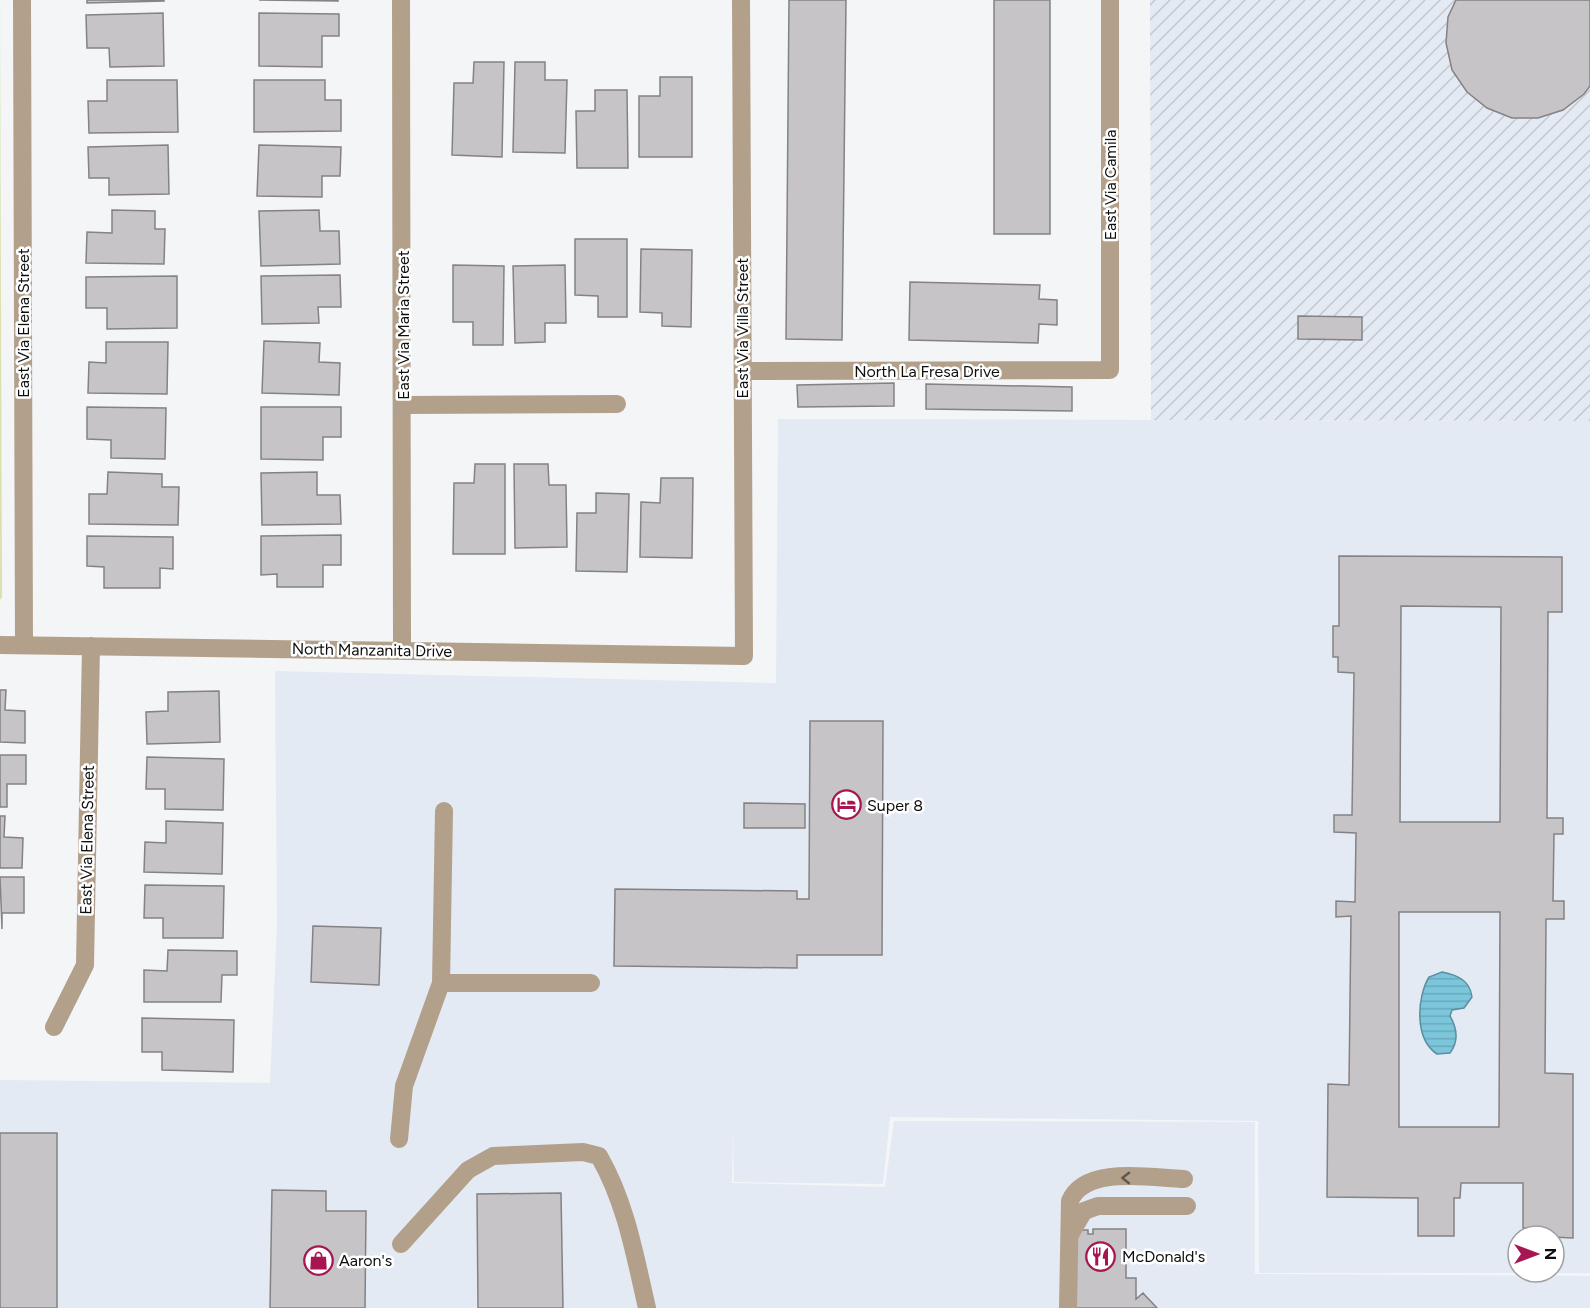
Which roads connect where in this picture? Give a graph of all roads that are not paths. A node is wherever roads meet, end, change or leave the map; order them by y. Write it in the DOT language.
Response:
graph roads {
  1 [pos="21,0"];
  2 [pos="401,0"];
  3 [pos="741,0"];
  4 [pos="1110,0"];
  5 [pos="1110,370"];
  6 [pos="743,371"];
  7 [pos="617,404"];
  8 [pos="403,405"];
  9 [pos="0,645"];
  10 [pos="24,645"];
  11 [pos="91,646"];
  12 [pos="402,651"];
  13 [pos="744,656"];
  14 [pos="444,812"];
  15 [pos="441,983"];
  16 [pos="591,983"];
  17 [pos="54,1028"];
  18 [pos="399,1139"];
  19 [pos="1184,1179"];
  20 [pos="1187,1206"];
  21 [pos="1070,1235"];
  22 [pos="401,1244"];
  23 [pos="647,1308"];
  24 [pos="1068,1308"];
  1 -- 10 [label="street, East Via Elena Street"];
  2 -- 8 [label="street, East Via Maria Street"];
  3 -- 6 [label="street, East Via Villa Street"];
  4 -- 5 [label="street, East Via Camila"];
  5 -- 6 [label="street, North La Fresa Drive"];
  6 -- 13 [label="street, East Via Villa Street"];
  7 -- 8 [label="street"];
  8 -- 12 [label="street, East Via Maria Street"];
  9 -- 10 [label="street, North Manzanita Drive"];
  10 -- 11 [label="street, North Manzanita Drive"];
  11 -- 12 [label="street, North Manzanita Drive"];
  11 -- 17 [label="street, East Via Elena Street"];
  12 -- 13 [label="street, North Manzanita Drive"];
  14 -- 15 [label="street"];
  15 -- 16 [label="street"];
  15 -- 18 [label="street"];
  19 -- 21 [label="street, one-way"];
  20 -- 21 [label="street"];
  21 -- 24 [label="street"];
  22 -- 23 [label="street"];
}
